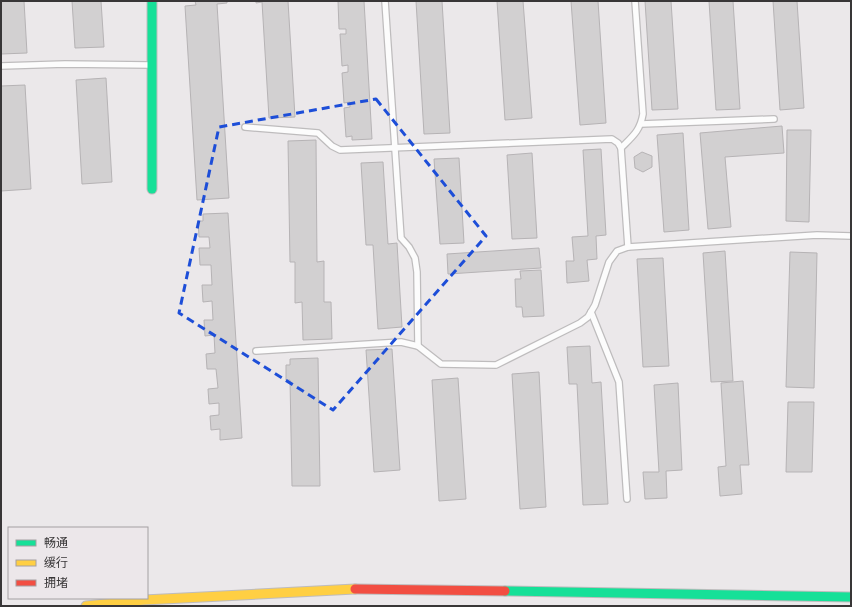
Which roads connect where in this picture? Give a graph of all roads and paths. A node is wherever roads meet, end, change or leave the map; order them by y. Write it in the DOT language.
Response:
graph roads {
  1 [pos="152,1"];
  2 [pos="385,1"];
  3 [pos="635,1"];
  4 [pos="1,66"];
  5 [pos="152,66"];
  6 [pos="774,119"];
  7 [pos="641,124"];
  8 [pos="245,127"];
  9 [pos="394,148"];
  10 [pos="621,148"];
  11 [pos="152,189"];
  12 [pos="851,236"];
  13 [pos="628,247"];
  14 [pos="591,312"];
  15 [pos="418,346"];
  16 [pos="256,351"];
  17 [pos="627,499"];
  18 [pos="851,597"];
  19 [pos="86,606"];
  1 -- 5 [label="street"];
  2 -- 9 [label="lane"];
  3 -- 7 [label="lane"];
  4 -- 5 [label="lane"];
  5 -- 11 [label="street"];
  6 -- 7 [label="lane"];
  7 -- 10 [label="lane"];
  8 -- 9 [label="lane"];
  9 -- 10 [label="lane"];
  9 -- 15 [label="lane"];
  10 -- 13 [label="lane"];
  12 -- 13 [label="lane"];
  13 -- 14 [label="lane"];
  14 -- 15 [label="lane"];
  14 -- 17 [label="lane"];
  15 -- 16 [label="lane"];
  18 -- 19 [label="street"];
}
